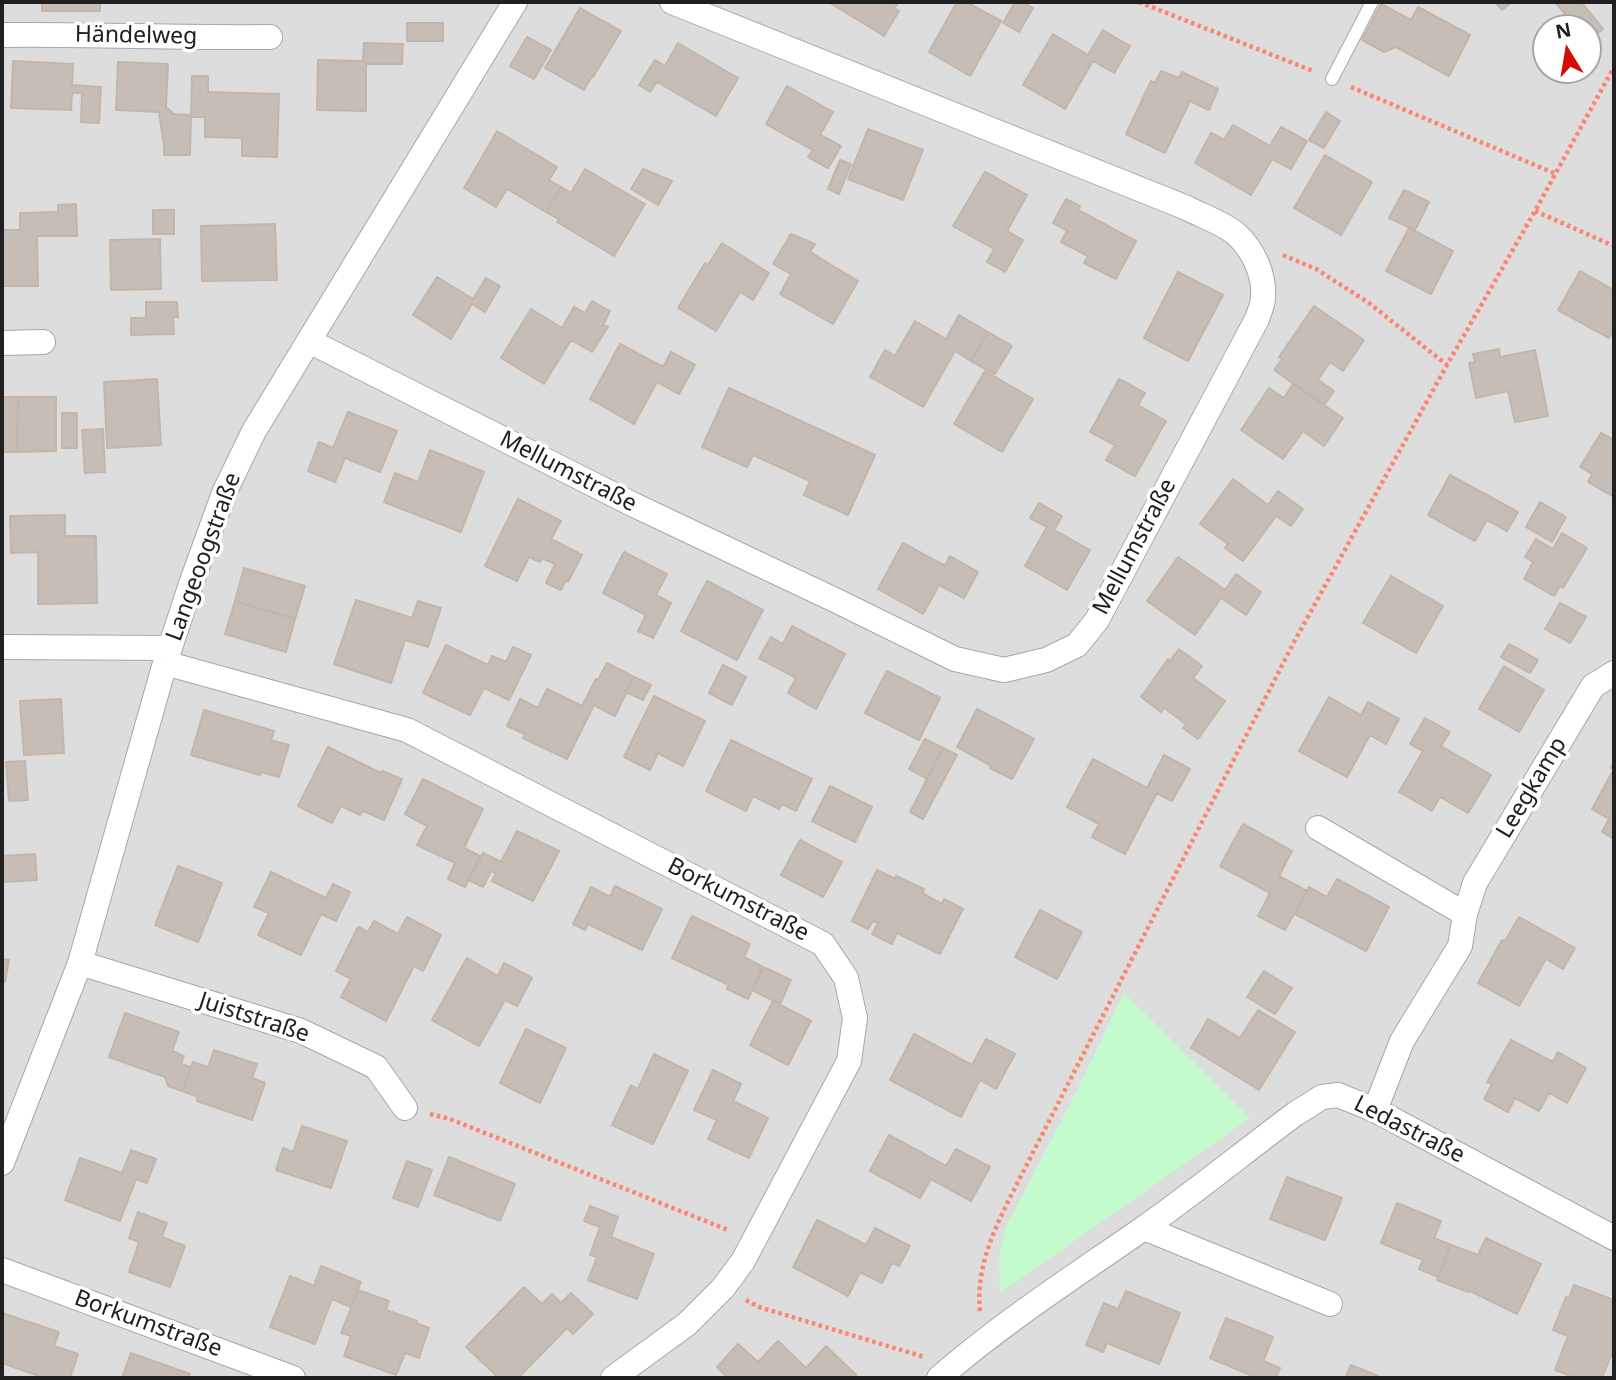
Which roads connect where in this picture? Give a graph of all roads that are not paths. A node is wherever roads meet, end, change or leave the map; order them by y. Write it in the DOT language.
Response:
graph roads {
  1 [pos="515,2"];
  2 [pos="672,2"];
  3 [pos="1372,2"];
  4 [pos="2,35"];
  5 [pos="270,37"];
  6 [pos="1332,79"];
  7 [pos="309,341"];
  8 [pos="43,342"];
  9 [pos="2,343"];
  10 [pos="2,647"];
  11 [pos="168,655"];
  12 [pos="1614,673"];
  13 [pos="1318,828"];
  14 [pos="1465,914"];
  15 [pos="80,963"];
  16 [pos="405,1108"];
  17 [pos="1375,1110"];
  18 [pos="2,1163"];
  19 [pos="1144,1228"];
  20 [pos="1614,1238"];
  21 [pos="2,1270"];
  22 [pos="1330,1304"];
  23 [pos="944,1373"];
  24 [pos="293,1378"];
  25 [pos="613,1378"];
  1 -- 7 [label="street, Langeoogstraße"];
  2 -- 7 [label="street, Mellumstraße"];
  3 -- 6 [label="lane"];
  4 -- 5 [label="street, Händelweg"];
  7 -- 11 [label="street, Langeoogstraße"];
  8 -- 9 [label="street"];
  10 -- 11 [label="street, Borkumstraße"];
  11 -- 15 [label="street, Langeoogstraße"];
  11 -- 25 [label="street, Borkumstraße"];
  12 -- 14 [label="street, Leegkamp"];
  13 -- 14 [label="street"];
  14 -- 17 [label="street, Leegkamp"];
  15 -- 16 [label="street, Juiststraße"];
  15 -- 18 [label="street, Langeoogstraße"];
  17 -- 19 [label="street, Ledastraße"];
  17 -- 20 [label="street, Ledastraße"];
  19 -- 22 [label="street"];
  19 -- 23 [label="street, Ledastraße"];
  21 -- 24 [label="street, Borkumstraße"];
}
